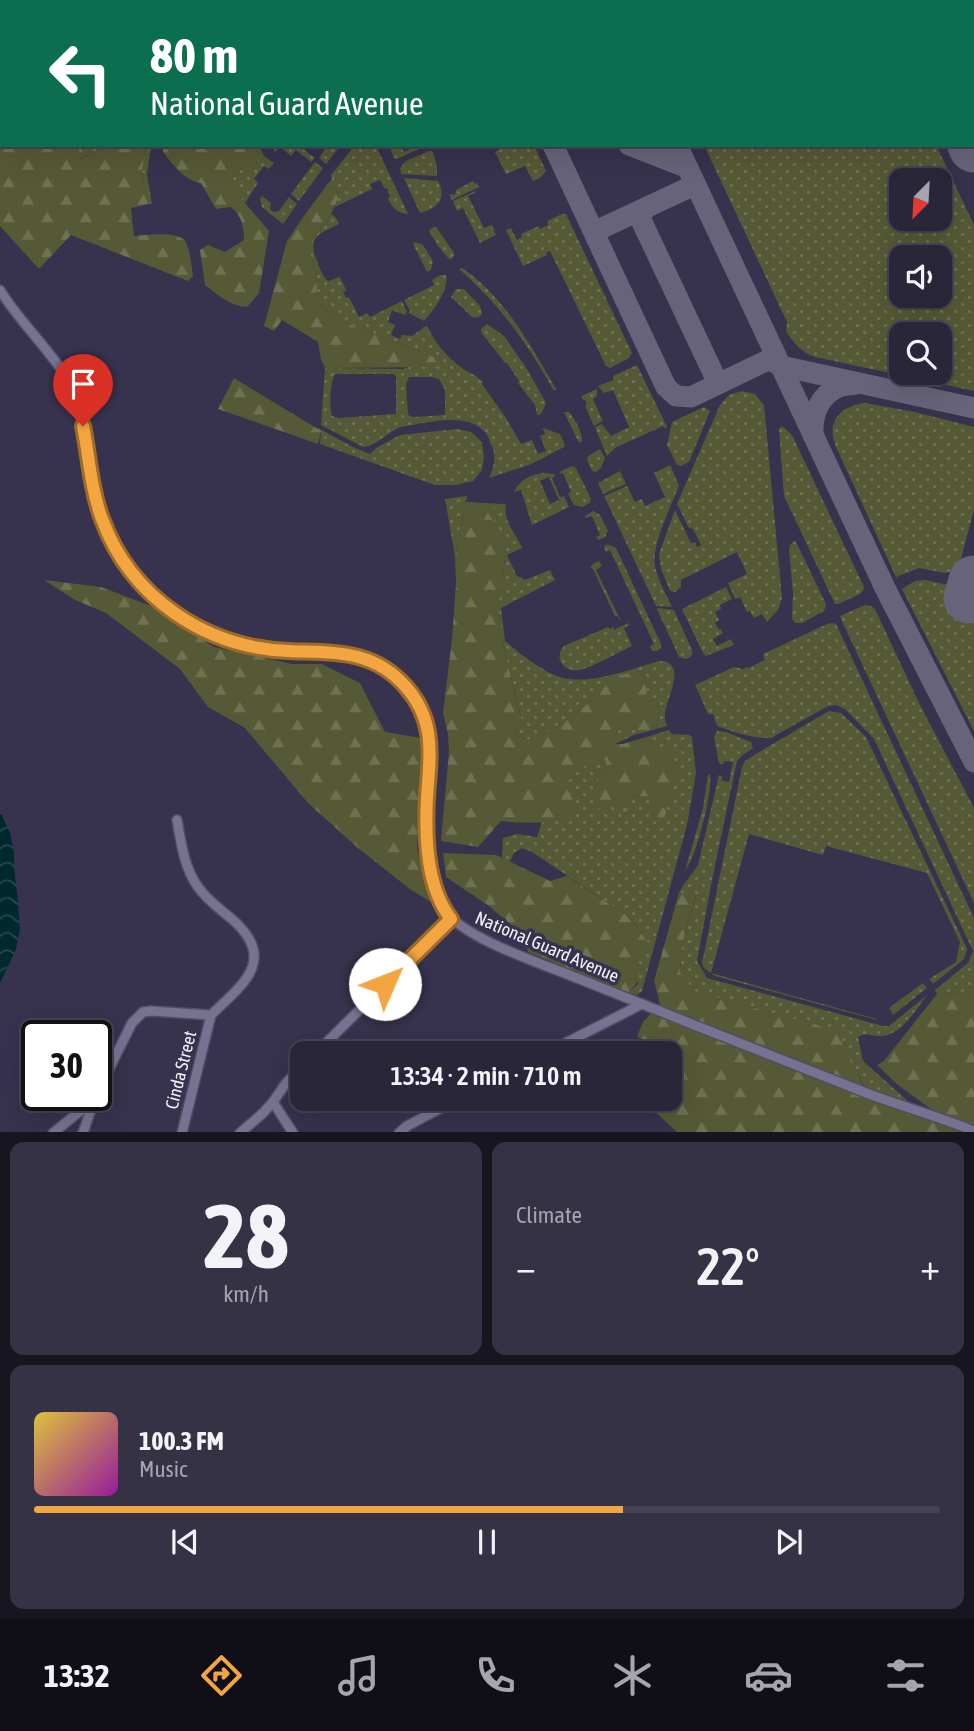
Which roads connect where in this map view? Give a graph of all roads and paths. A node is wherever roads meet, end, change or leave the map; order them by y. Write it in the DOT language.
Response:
graph roads {
  1 [pos="0,290"];
  2 [pos="177,820"];
  3 [pos="451,919"];
  4 [pos="642,1004"];
  5 [pos="211,1015"];
  6 [pos="328,1041"];
  7 [pos="569,1041"];
  8 [pos="112,1064"];
  9 [pos="290,1079"];
  10 [pos="273,1102"];
  11 [pos="78,1111"];
  12 [pos="91,1111"];
  13 [pos="435,1111"];
  14 [pos="974,1131"];
  15 [pos="53,1132"];
  16 [pos="83,1132"];
  17 [pos="181,1132"];
  18 [pos="240,1132"];
  19 [pos="293,1132"];
  20 [pos="399,1132"];
  1 -- 3 [label="street, National Guard Avenue"];
  2 -- 5 [label="street"];
  3 -- 4 [label="street, National Guard Avenue"];
  3 -- 6 [label="street"];
  4 -- 7 [label="street"];
  4 -- 14 [label="street, National Guard Avenue"];
  5 -- 8 [label="street"];
  5 -- 17 [label="street, Cinda Street"];
  9 -- 10 [label="street"];
  10 -- 18 [label="street"];
  10 -- 19 [label="street"];
  11 -- 15 [label="street"];
  12 -- 16 [label="street"];
  13 -- 20 [label="street"];
}
